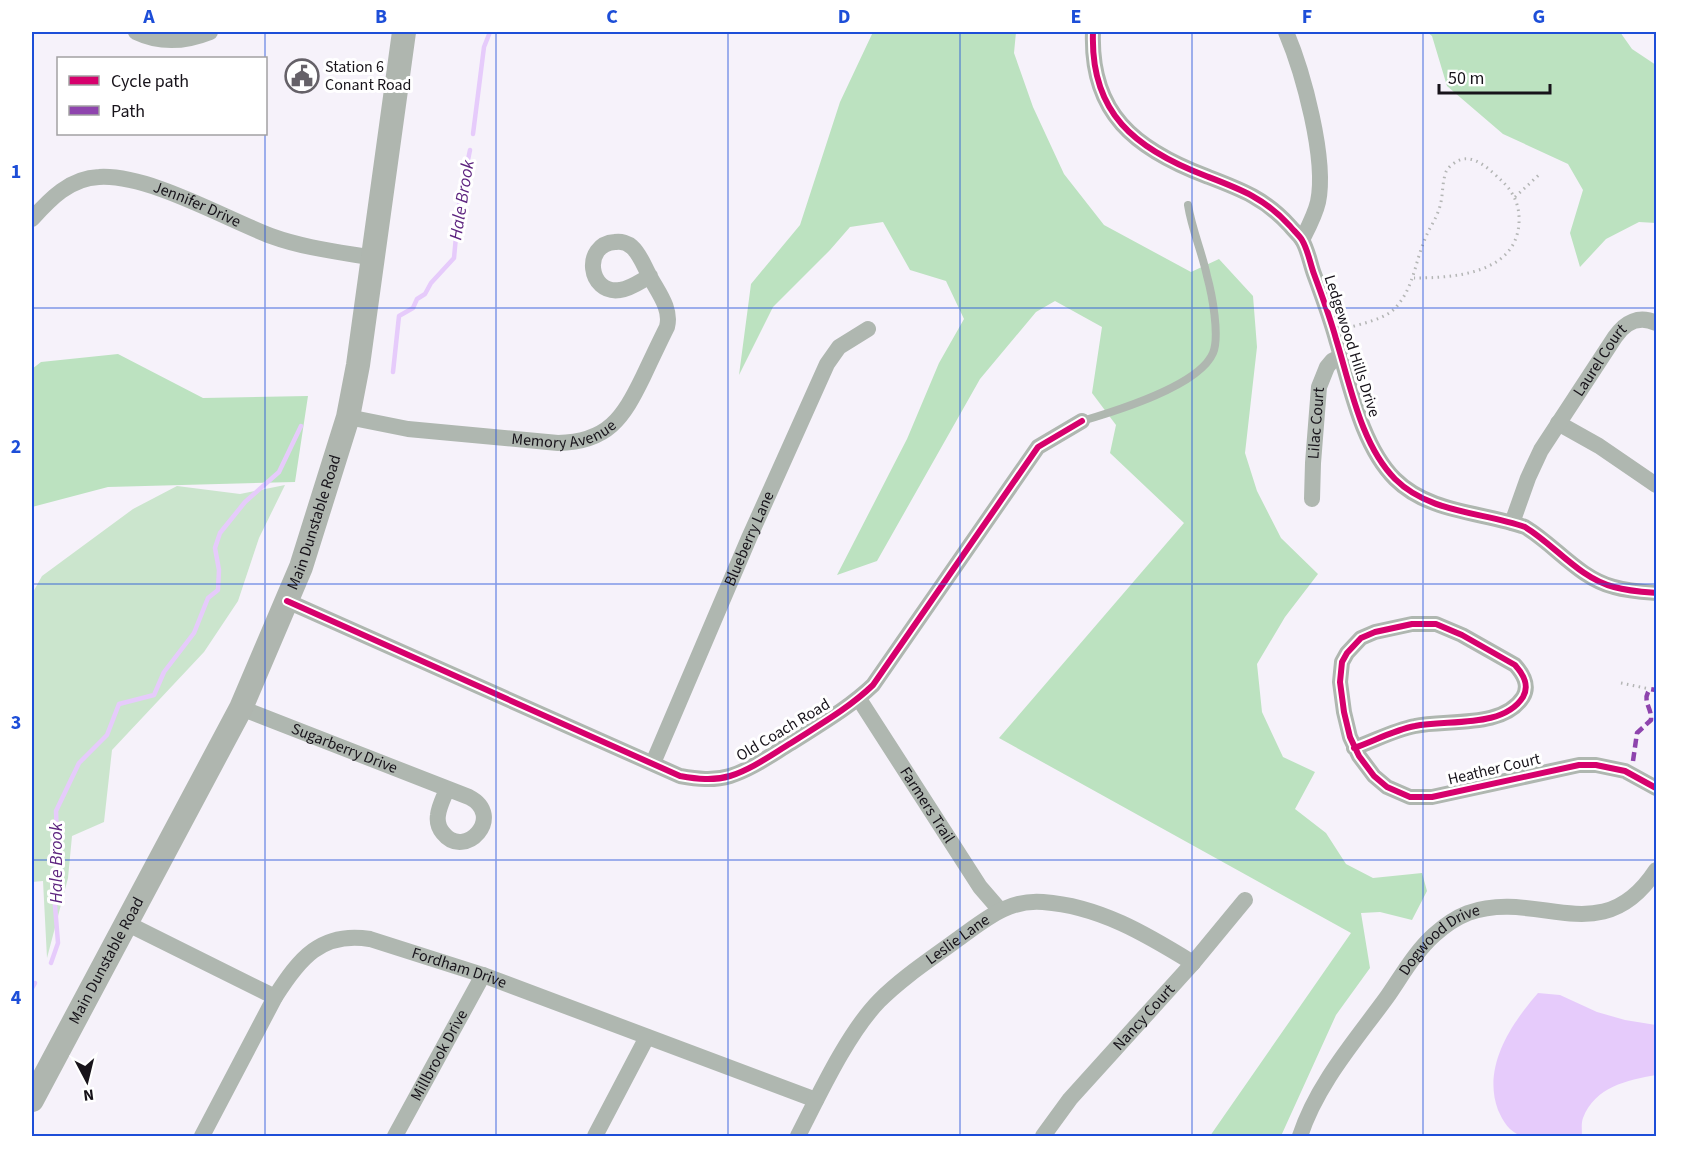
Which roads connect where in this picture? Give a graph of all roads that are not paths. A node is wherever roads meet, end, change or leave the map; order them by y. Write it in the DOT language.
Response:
graph roads {
  1 [pos="136,32"];
  2 [pos="210,32"];
  3 [pos="404,32"];
  4 [pos="1093,32"];
  5 [pos="1286,32"];
  6 [pos="1188,205"];
  7 [pos="32,219"];
  8 [pos="1302,240"];
  9 [pos="374,258"];
  10 [pos="650,276"];
  11 [pos="1656,323"];
  12 [pos="868,329"];
  13 [pos="1342,356"];
  14 [pos="348,417"];
  15 [pos="1082,421"];
  16 [pos="1558,423"];
  17 [pos="1656,485"];
  18 [pos="1312,499"];
  19 [pos="1512,523"];
  20 [pos="1656,593"];
  21 [pos="287,601"];
  22 [pos="859,699"];
  23 [pos="241,708"];
  24 [pos="1354,748"];
  25 [pos="652,763"];
  26 [pos="1656,788"];
  27 [pos="447,789"];
  28 [pos="1656,870"];
  29 [pos="1245,900"];
  30 [pos="999,909"];
  31 [pos="126,923"];
  32 [pos="1193,963"];
  33 [pos="483,975"];
  34 [pos="275,997"];
  35 [pos="647,1037"];
  36 [pos="32,1100"];
  37 [pos="816,1100"];
  38 [pos="202,1137"];
  39 [pos="395,1137"];
  40 [pos="595,1137"];
  41 [pos="798,1137"];
  42 [pos="1043,1137"];
  43 [pos="1300,1137"];
  1 -- 2 [label="street"];
  3 -- 9 [label="main road, Main Dunstable Road"];
  4 -- 8 [label="street, Ledgewood Hills Drive"];
  5 -- 8 [label="street"];
  6 -- 15 [label="lane"];
  7 -- 9 [label="street, Jennifer Drive"];
  8 -- 13 [label="street, Ledgewood Hills Drive"];
  9 -- 14 [label="main road, Main Dunstable Road"];
  10 -- 14 [label="street, Memory Avenue"];
  11 -- 16 [label="street, Laurel Court"];
  12 -- 25 [label="street, Blueberry Lane"];
  13 -- 18 [label="street, Lilac Court"];
  13 -- 19 [label="street, Ledgewood Hills Drive"];
  14 -- 21 [label="main road, Main Dunstable Road"];
  15 -- 22 [label="street, Old Coach Road"];
  16 -- 17 [label="street"];
  16 -- 19 [label="street, Laurel Court"];
  19 -- 20 [label="street, Ledgewood Hills Drive"];
  21 -- 23 [label="main road, Main Dunstable Road"];
  21 -- 25 [label="street, Old Coach Road"];
  22 -- 25 [label="street, Old Coach Road"];
  22 -- 30 [label="street, Farmers Trail"];
  23 -- 27 [label="street, Sugarberry Drive"];
  23 -- 31 [label="main road, Main Dunstable Road"];
  24 -- 24 [label="street, Heather Court"];
  24 -- 26 [label="street, Heather Court"];
  28 -- 43 [label="street, Dogwood Drive"];
  29 -- 32 [label="street, Nancy Court"];
  30 -- 32 [label="street, Leslie Lane"];
  30 -- 37 [label="street, Leslie Lane"];
  31 -- 34 [label="street"];
  31 -- 36 [label="main road, Main Dunstable Road"];
  32 -- 42 [label="street, Nancy Court"];
  33 -- 34 [label="street, Fordham Drive"];
  33 -- 35 [label="street, Fordham Drive"];
  33 -- 39 [label="street, Millbrook Drive"];
  34 -- 38 [label="street, Fordham Drive"];
  35 -- 37 [label="street, Fordham Drive"];
  35 -- 40 [label="street"];
  37 -- 41 [label="street, Leslie Lane"];
}
